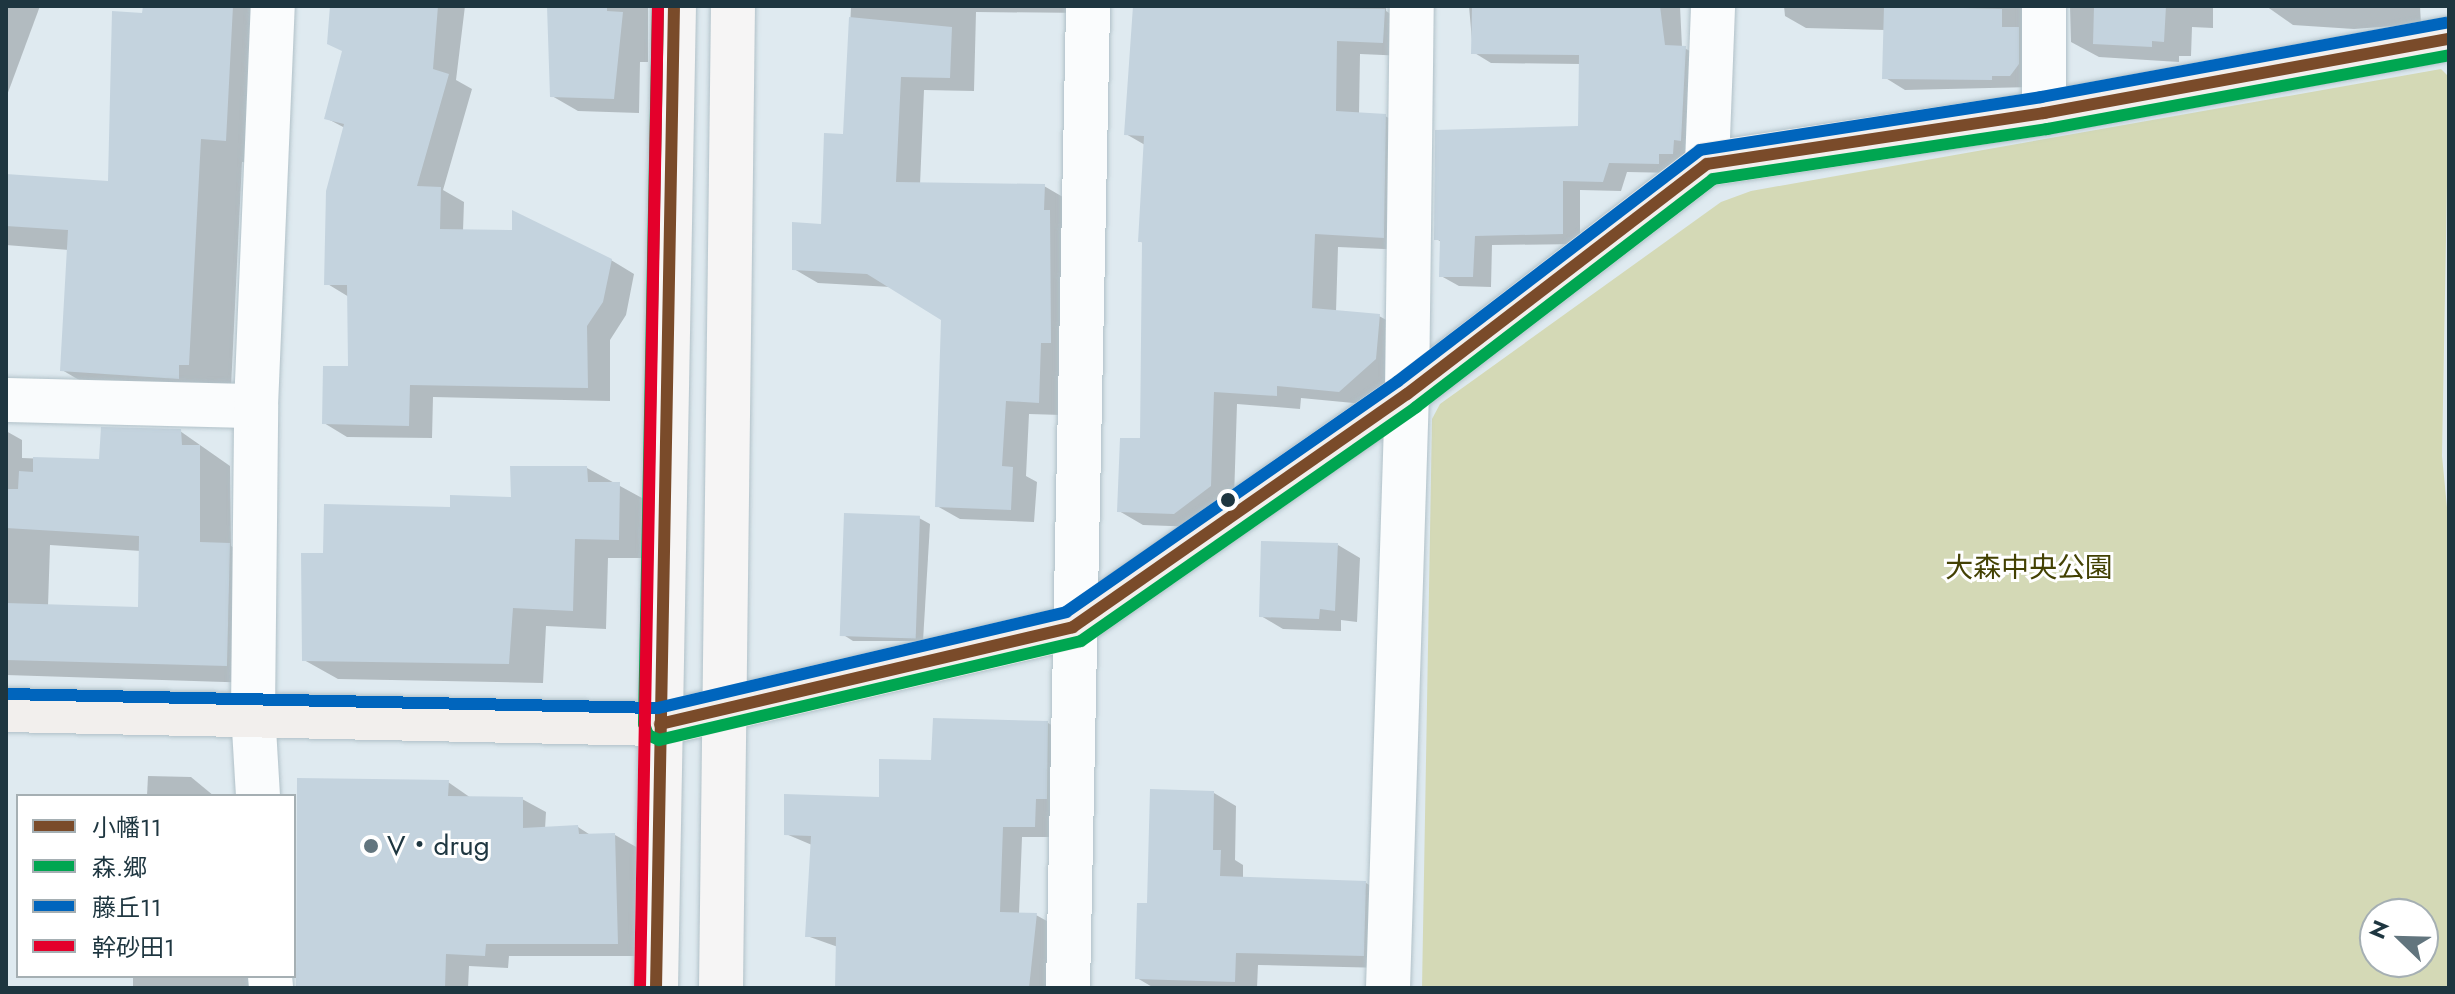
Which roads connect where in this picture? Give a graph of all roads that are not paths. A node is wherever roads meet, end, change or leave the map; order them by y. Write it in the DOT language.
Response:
graph roads {
  1 [pos="273,6"];
  2 [pos="674,6"];
  3 [pos="733,6"];
  4 [pos="1088,6"];
  5 [pos="1412,6"];
  6 [pos="1713,6"];
  7 [pos="2044,6"];
  8 [pos="2449,39"];
  9 [pos="2044,113"];
  10 [pos="1707,164"];
  11 [pos="1407,394"];
  12 [pos="6,400"];
  13 [pos="256,406"];
  14 [pos="1073,627"];
  15 [pos="6,710"];
  16 [pos="723,711"];
  17 [pos="253,713"];
  18 [pos="660,724"];
  19 [pos="258,794"];
  20 [pos="656,988"];
  21 [pos="721,988"];
  22 [pos="1068,988"];
  23 [pos="1388,988"];
  1 -- 13 [label="street"];
  2 -- 18 [label="street"];
  3 -- 16 [label="street"];
  4 -- 14 [label="street"];
  5 -- 11 [label="street"];
  6 -- 10 [label="street"];
  7 -- 9 [label="street"];
  8 -- 9 [label="main road"];
  9 -- 10 [label="main road"];
  10 -- 11 [label="main road"];
  11 -- 14 [label="main road"];
  11 -- 23 [label="street"];
  12 -- 13 [label="street"];
  13 -- 17 [label="street"];
  14 -- 16 [label="main road"];
  14 -- 22 [label="street"];
  15 -- 17 [label="main road"];
  16 -- 18 [label="main road"];
  16 -- 21 [label="street"];
  17 -- 18 [label="main road"];
  17 -- 19 [label="street"];
  18 -- 20 [label="street"];
}
